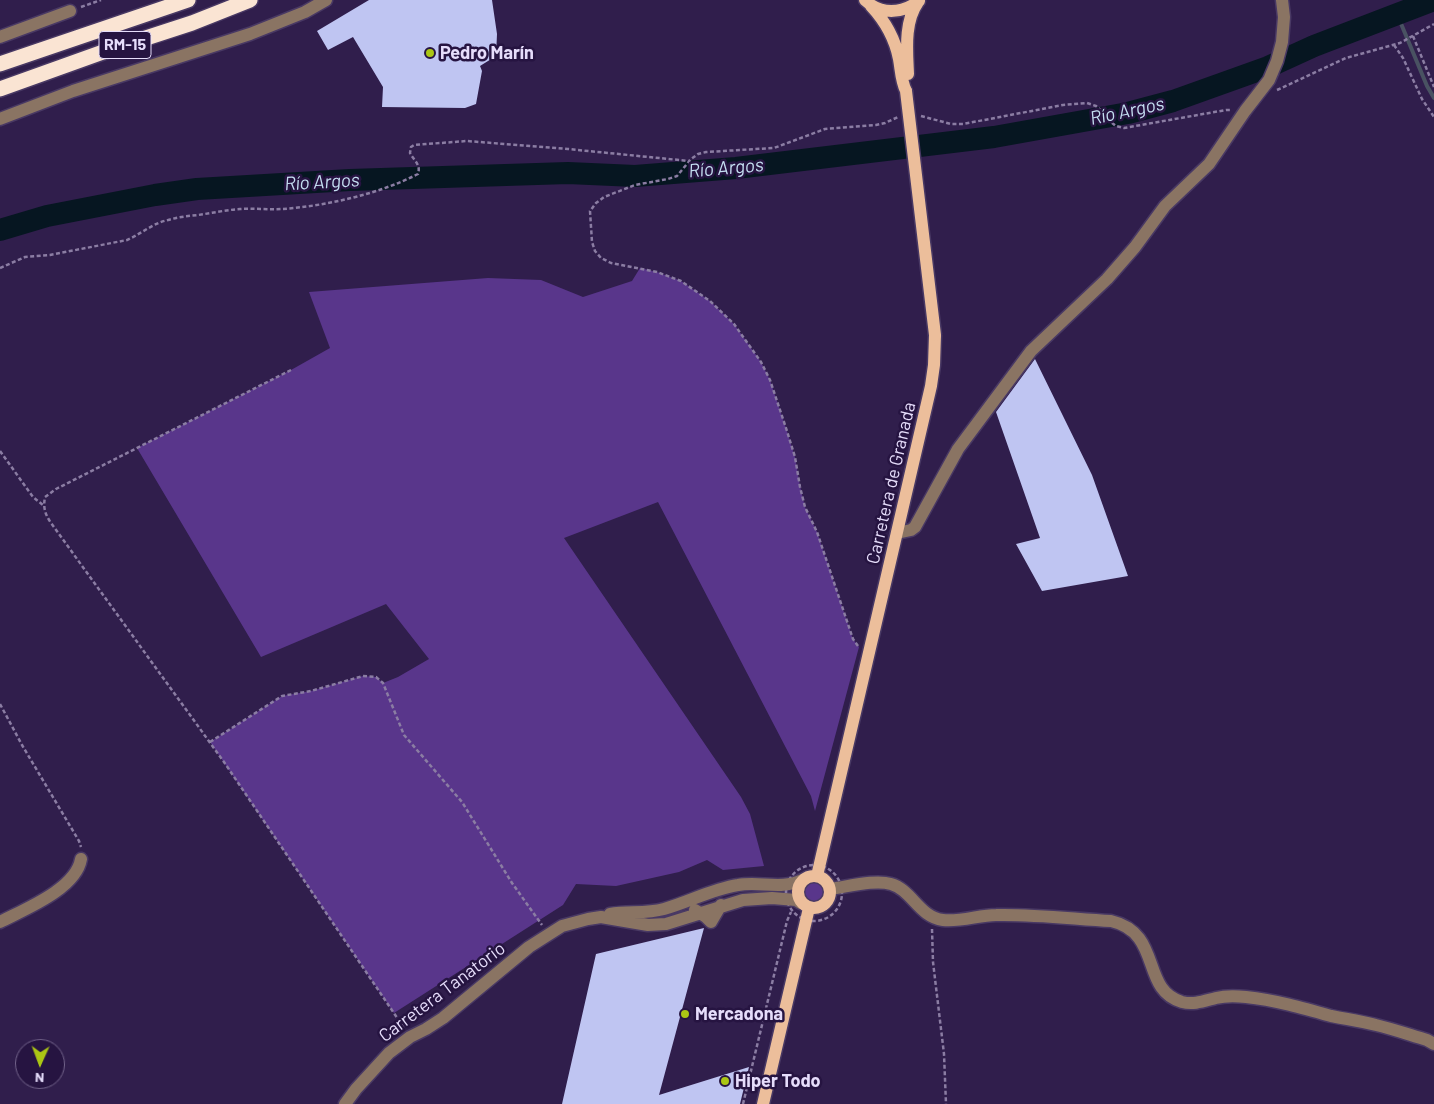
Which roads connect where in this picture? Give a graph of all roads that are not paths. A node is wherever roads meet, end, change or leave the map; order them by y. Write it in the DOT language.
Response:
graph roads {
  1 [pos="152,0"];
  2 [pos="188,0"];
  3 [pos="250,0"];
  4 [pos="326,0"];
  5 [pos="1282,0"];
  6 [pos="919,1"];
  7 [pos="868,3"];
  8 [pos="70,11"];
  9 [pos="83,36"];
  10 [pos="0,37"];
  11 [pos="0,64"];
  12 [pos="0,89"];
  13 [pos="906,91"];
  14 [pos="0,119"];
  15 [pos="897,533"];
  16 [pos="81,859"];
  17 [pos="818,871"];
  18 [pos="802,880"];
  19 [pos="782,885"];
  20 [pos="836,888"];
  21 [pos="719,907"];
  22 [pos="799,908"];
  23 [pos="631,912"];
  24 [pos="701,913"];
  25 [pos="601,918"];
  26 [pos="0,922"];
  27 [pos="1434,1044"];
  28 [pos="345,1104"];
  29 [pos="763,1104"];
  1 -- 9 [label="highway"];
  2 -- 9 [label="highway, RM-15"];
  3 -- 12 [label="highway, RM-15"];
  4 -- 14 [label="street"];
  5 -- 15 [label="street"];
  6 -- 7 [label="main road"];
  6 -- 13 [label="main road, Carretera de Granada"];
  7 -- 13 [label="main road, Carretera de Granada"];
  8 -- 10 [label="street"];
  9 -- 11 [label="highway, RM-15"];
  13 -- 15 [label="main road, Carretera de Granada, bridge"];
  15 -- 17 [label="main road, Carretera de Granada"];
  16 -- 26 [label="street"];
  17 -- 18 [label="main road"];
  17 -- 20 [label="main road"];
  18 -- 19 [label="street"];
  18 -- 22 [label="main road"];
  19 -- 21 [label="street"];
  19 -- 23 [label="street"];
  20 -- 22 [label="main road"];
  20 -- 27 [label="street"];
  21 -- 22 [label="street"];
  21 -- 24 [label="street"];
  22 -- 29 [label="main road"];
  23 -- 24 [label="street"];
  23 -- 25 [label="street, Carretera Tanatorio"];
  24 -- 25 [label="street"];
  25 -- 28 [label="street, Carretera Tanatorio"];
}
